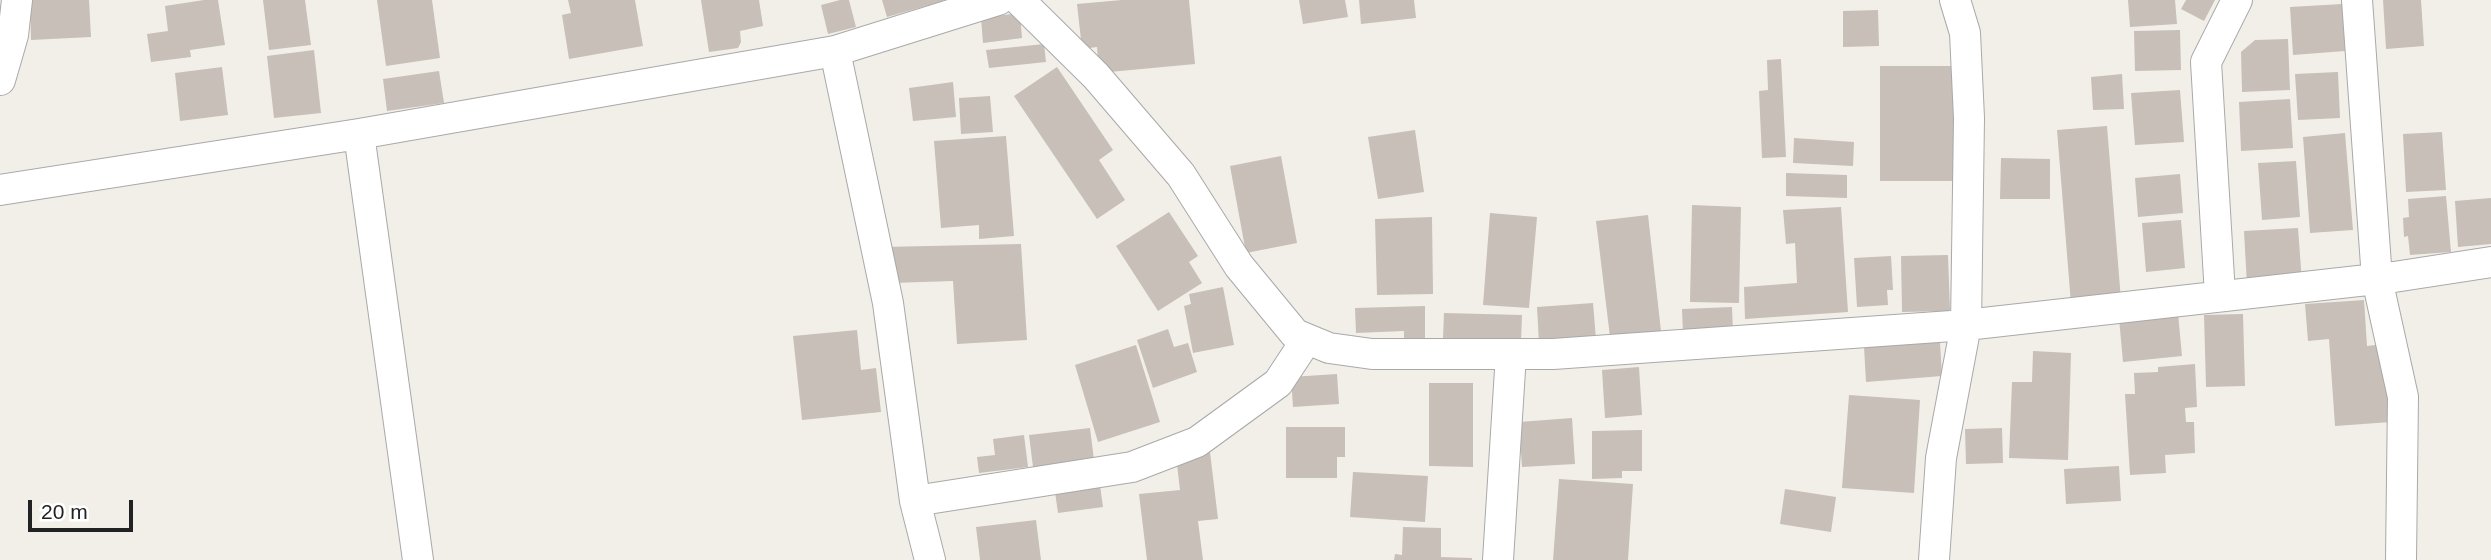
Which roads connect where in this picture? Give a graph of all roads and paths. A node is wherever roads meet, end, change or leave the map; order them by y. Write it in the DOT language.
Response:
graph roads {
  1 [pos="17,0"];
  2 [pos="998,0"];
  3 [pos="1019,0"];
  4 [pos="1955,0"];
  5 [pos="2237,0"];
  6 [pos="2357,0"];
  7 [pos="835,51"];
  8 [pos="0,80"];
  9 [pos="359,134"];
  10 [pos="0,190"];
  11 [pos="2491,262"];
  12 [pos="2377,279"];
  13 [pos="2220,295"];
  14 [pos="1966,325"];
  15 [pos="1307,339"];
  16 [pos="1511,354"];
  17 [pos="915,501"];
  18 [pos="418,560"];
  19 [pos="929,560"];
  20 [pos="1498,560"];
  21 [pos="1934,560"];
  22 [pos="2401,560"];
  1 -- 8 [label="street"];
  2 -- 7 [label="street"];
  3 -- 15 [label="street"];
  4 -- 14 [label="street"];
  5 -- 13 [label="street"];
  6 -- 12 [label="street"];
  7 -- 9 [label="street"];
  7 -- 17 [label="street"];
  9 -- 10 [label="street"];
  9 -- 18 [label="street"];
  11 -- 12 [label="street"];
  12 -- 13 [label="street"];
  12 -- 22 [label="street"];
  13 -- 14 [label="street"];
  14 -- 16 [label="street"];
  14 -- 21 [label="street"];
  15 -- 16 [label="street"];
  15 -- 17 [label="street"];
  16 -- 20 [label="street"];
  17 -- 19 [label="street"];
}
